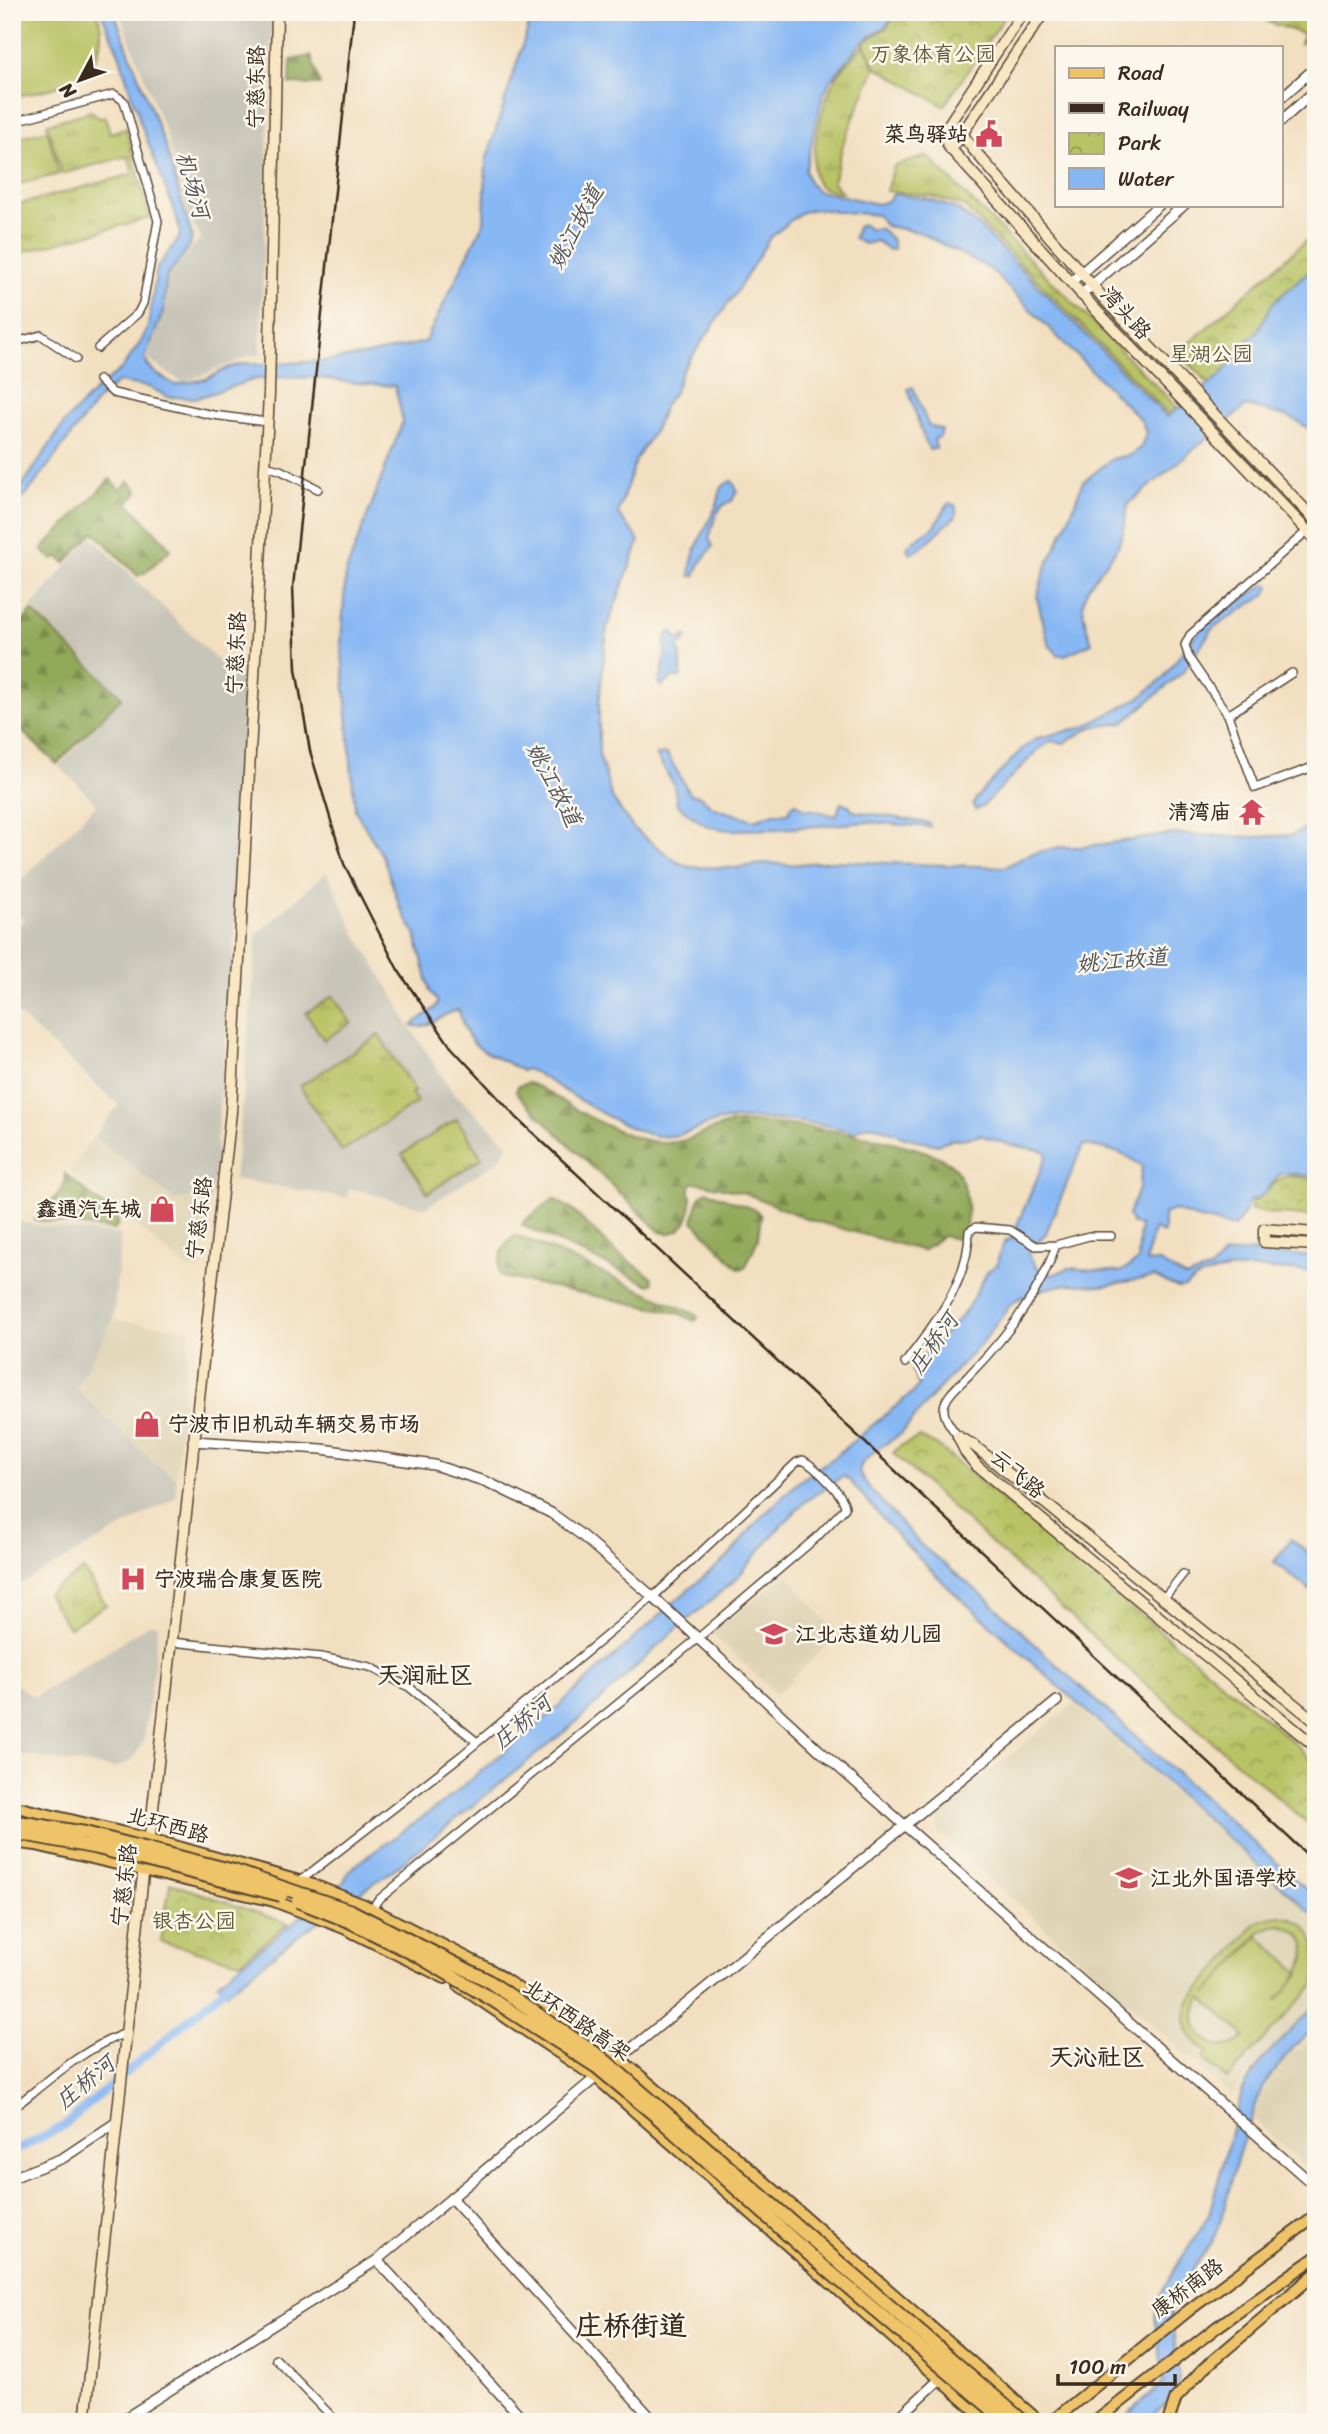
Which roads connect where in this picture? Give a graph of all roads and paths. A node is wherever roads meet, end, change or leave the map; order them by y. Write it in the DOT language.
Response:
graph roads {
  1 [pos="277,12"];
  2 [pos="1023,12"];
  3 [pos="1044,12"];
  4 [pos="1316,67"];
  5 [pos="1316,90"];
  6 [pos="1282,97"];
  7 [pos="1282,120"];
  8 [pos="12,122"];
  9 [pos="950,123"];
  10 [pos="963,135"];
  11 [pos="951,150"];
  12 [pos="1158,206"];
  13 [pos="1183,206"];
  14 [pos="1114,244"];
  15 [pos="1122,260"];
  16 [pos="1082,273"];
  17 [pos="1071,282"];
  18 [pos="1092,285"];
  19 [pos="1082,295"];
  20 [pos="12,342"];
  21 [pos="98,348"];
  22 [pos="76,359"];
  23 [pos="99,380"];
  24 [pos="267,422"];
  25 [pos="265,466"];
  26 [pos="318,489"];
  27 [pos="1316,521"];
  28 [pos="1307,531"];
  29 [pos="1316,540"];
  30 [pos="1292,673"];
  31 [pos="1228,715"];
  32 [pos="1316,766"];
  33 [pos="1316,1233"];
  34 [pos="1111,1237"];
  35 [pos="1056,1245"];
  36 [pos="1316,1245"];
  37 [pos="905,1363"];
  38 [pos="958,1436"];
  39 [pos="193,1441"];
  40 [pos="1183,1574"];
  41 [pos="653,1597"];
  42 [pos="1163,1599"];
  43 [pos="694,1636"];
  44 [pos="171,1642"];
  45 [pos="1057,1701"];
  46 [pos="1316,1722"];
  47 [pos="477,1742"];
  48 [pos="1316,1747"];
  49 [pos="12,1806"];
  50 [pos="12,1821"];
  51 [pos="905,1825"];
  52 [pos="150,1839"];
  53 [pos="13,1841"];
  54 [pos="144,1870"];
  55 [pos="300,1881"];
  56 [pos="369,1907"];
  57 [pos="126,2033"];
  58 [pos="619,2058"];
  59 [pos="596,2078"];
  60 [pos="12,2109"];
  61 [pos="117,2122"];
  62 [pos="12,2178"];
  63 [pos="1316,2187"];
  64 [pos="451,2198"];
  65 [pos="1316,2216"];
  66 [pos="1316,2257"];
  67 [pos="377,2260"];
  68 [pos="1316,2273"];
  69 [pos="276,2358"];
  70 [pos="940,2379"];
  71 [pos="85,2422"];
  72 [pos="119,2422"];
  73 [pos="337,2422"];
  74 [pos="526,2422"];
  75 [pos="655,2422"];
  76 [pos="894,2422"];
  77 [pos="989,2422"];
  78 [pos="1007,2422"];
  79 [pos="1024,2422"];
  80 [pos="1040,2422"];
  81 [pos="1051,2422"];
  82 [pos="1095,2422"];
  83 [pos="1168,2422"];
  1 -- 24 [label="main road, 宁慈东路"];
  2 -- 9 [label="main road"];
  3 -- 10 [label="main road"];
  4 -- 6 [label="street"];
  5 -- 7 [label="street"];
  8 -- 21 [label="street"];
  9 -- 10 [label="main road, 湾头路"];
  9 -- 11 [label="main road, 湾头路"];
  10 -- 11 [label="main road"];
  10 -- 16 [label="main road, 湾头路"];
  11 -- 17 [label="main road, 湾头路"];
  12 -- 14 [label="street"];
  13 -- 15 [label="street"];
  14 -- 15 [label="street"];
  14 -- 16 [label="street"];
  15 -- 18 [label="street"];
  16 -- 17 [label="street"];
  16 -- 18 [label="main road, 湾头路"];
  17 -- 19 [label="main road, 湾头路"];
  18 -- 19 [label="street"];
  18 -- 27 [label="main road, 湾头路"];
  19 -- 28 [label="main road, 湾头路"];
  20 -- 22 [label="street"];
  23 -- 24 [label="street"];
  24 -- 25 [label="main road, 宁慈东路"];
  25 -- 26 [label="street"];
  25 -- 39 [label="main road, 宁慈东路"];
  28 -- 29 [label="main road, 湾头路"];
  28 -- 31 [label="street"];
  30 -- 31 [label="street"];
  31 -- 32 [label="street"];
  33 -- 36 [label="main road"];
  34 -- 35 [label="street"];
  35 -- 37 [label="street"];
  35 -- 38 [label="street"];
  38 -- 42 [label="main road, 云飞路"];
  38 -- 48 [label="main road, 云飞路"];
  39 -- 41 [label="street"];
  39 -- 44 [label="main road, 宁慈东路"];
  40 -- 42 [label="street"];
  41 -- 43 [label="street"];
  41 -- 43 [label="street"];
  41 -- 47 [label="street"];
  42 -- 46 [label="main road, 云飞路"];
  43 -- 51 [label="street"];
  43 -- 56 [label="street"];
  44 -- 47 [label="street"];
  44 -- 52 [label="main road, 宁慈东路"];
  45 -- 51 [label="street"];
  47 -- 55 [label="street"];
  49 -- 52 [label="main road, 北环西路"];
  50 -- 79 [label="highway, 北环西路高架, bridge"];
  51 -- 58 [label="street"];
  51 -- 63 [label="street"];
  52 -- 54 [label="main road, 宁慈东路"];
  52 -- 55 [label="main road, 北环西路"];
  53 -- 54 [label="main road"];
  53 -- 78 [label="highway, 北环西路高架, bridge"];
  54 -- 57 [label="main road, 宁慈东路"];
  54 -- 59 [label="main road"];
  55 -- 56 [label="main road, 北环西路"];
  56 -- 58 [label="main road, 北环西路"];
  57 -- 60 [label="street"];
  57 -- 61 [label="main road, 宁慈东路"];
  58 -- 59 [label="street"];
  58 -- 80 [label="main road, 北环西路"];
  59 -- 64 [label="street"];
  59 -- 70 [label="main road"];
  61 -- 62 [label="street"];
  61 -- 71 [label="main road, 宁慈东路"];
  64 -- 67 [label="street"];
  64 -- 75 [label="street"];
  65 -- 81 [label="main road, 康桥南路"];
  66 -- 82 [label="main road"];
  67 -- 72 [label="street"];
  67 -- 74 [label="street"];
  68 -- 83 [label="main road"];
  69 -- 73 [label="street"];
  70 -- 76 [label="street"];
  70 -- 77 [label="main road"];
}
